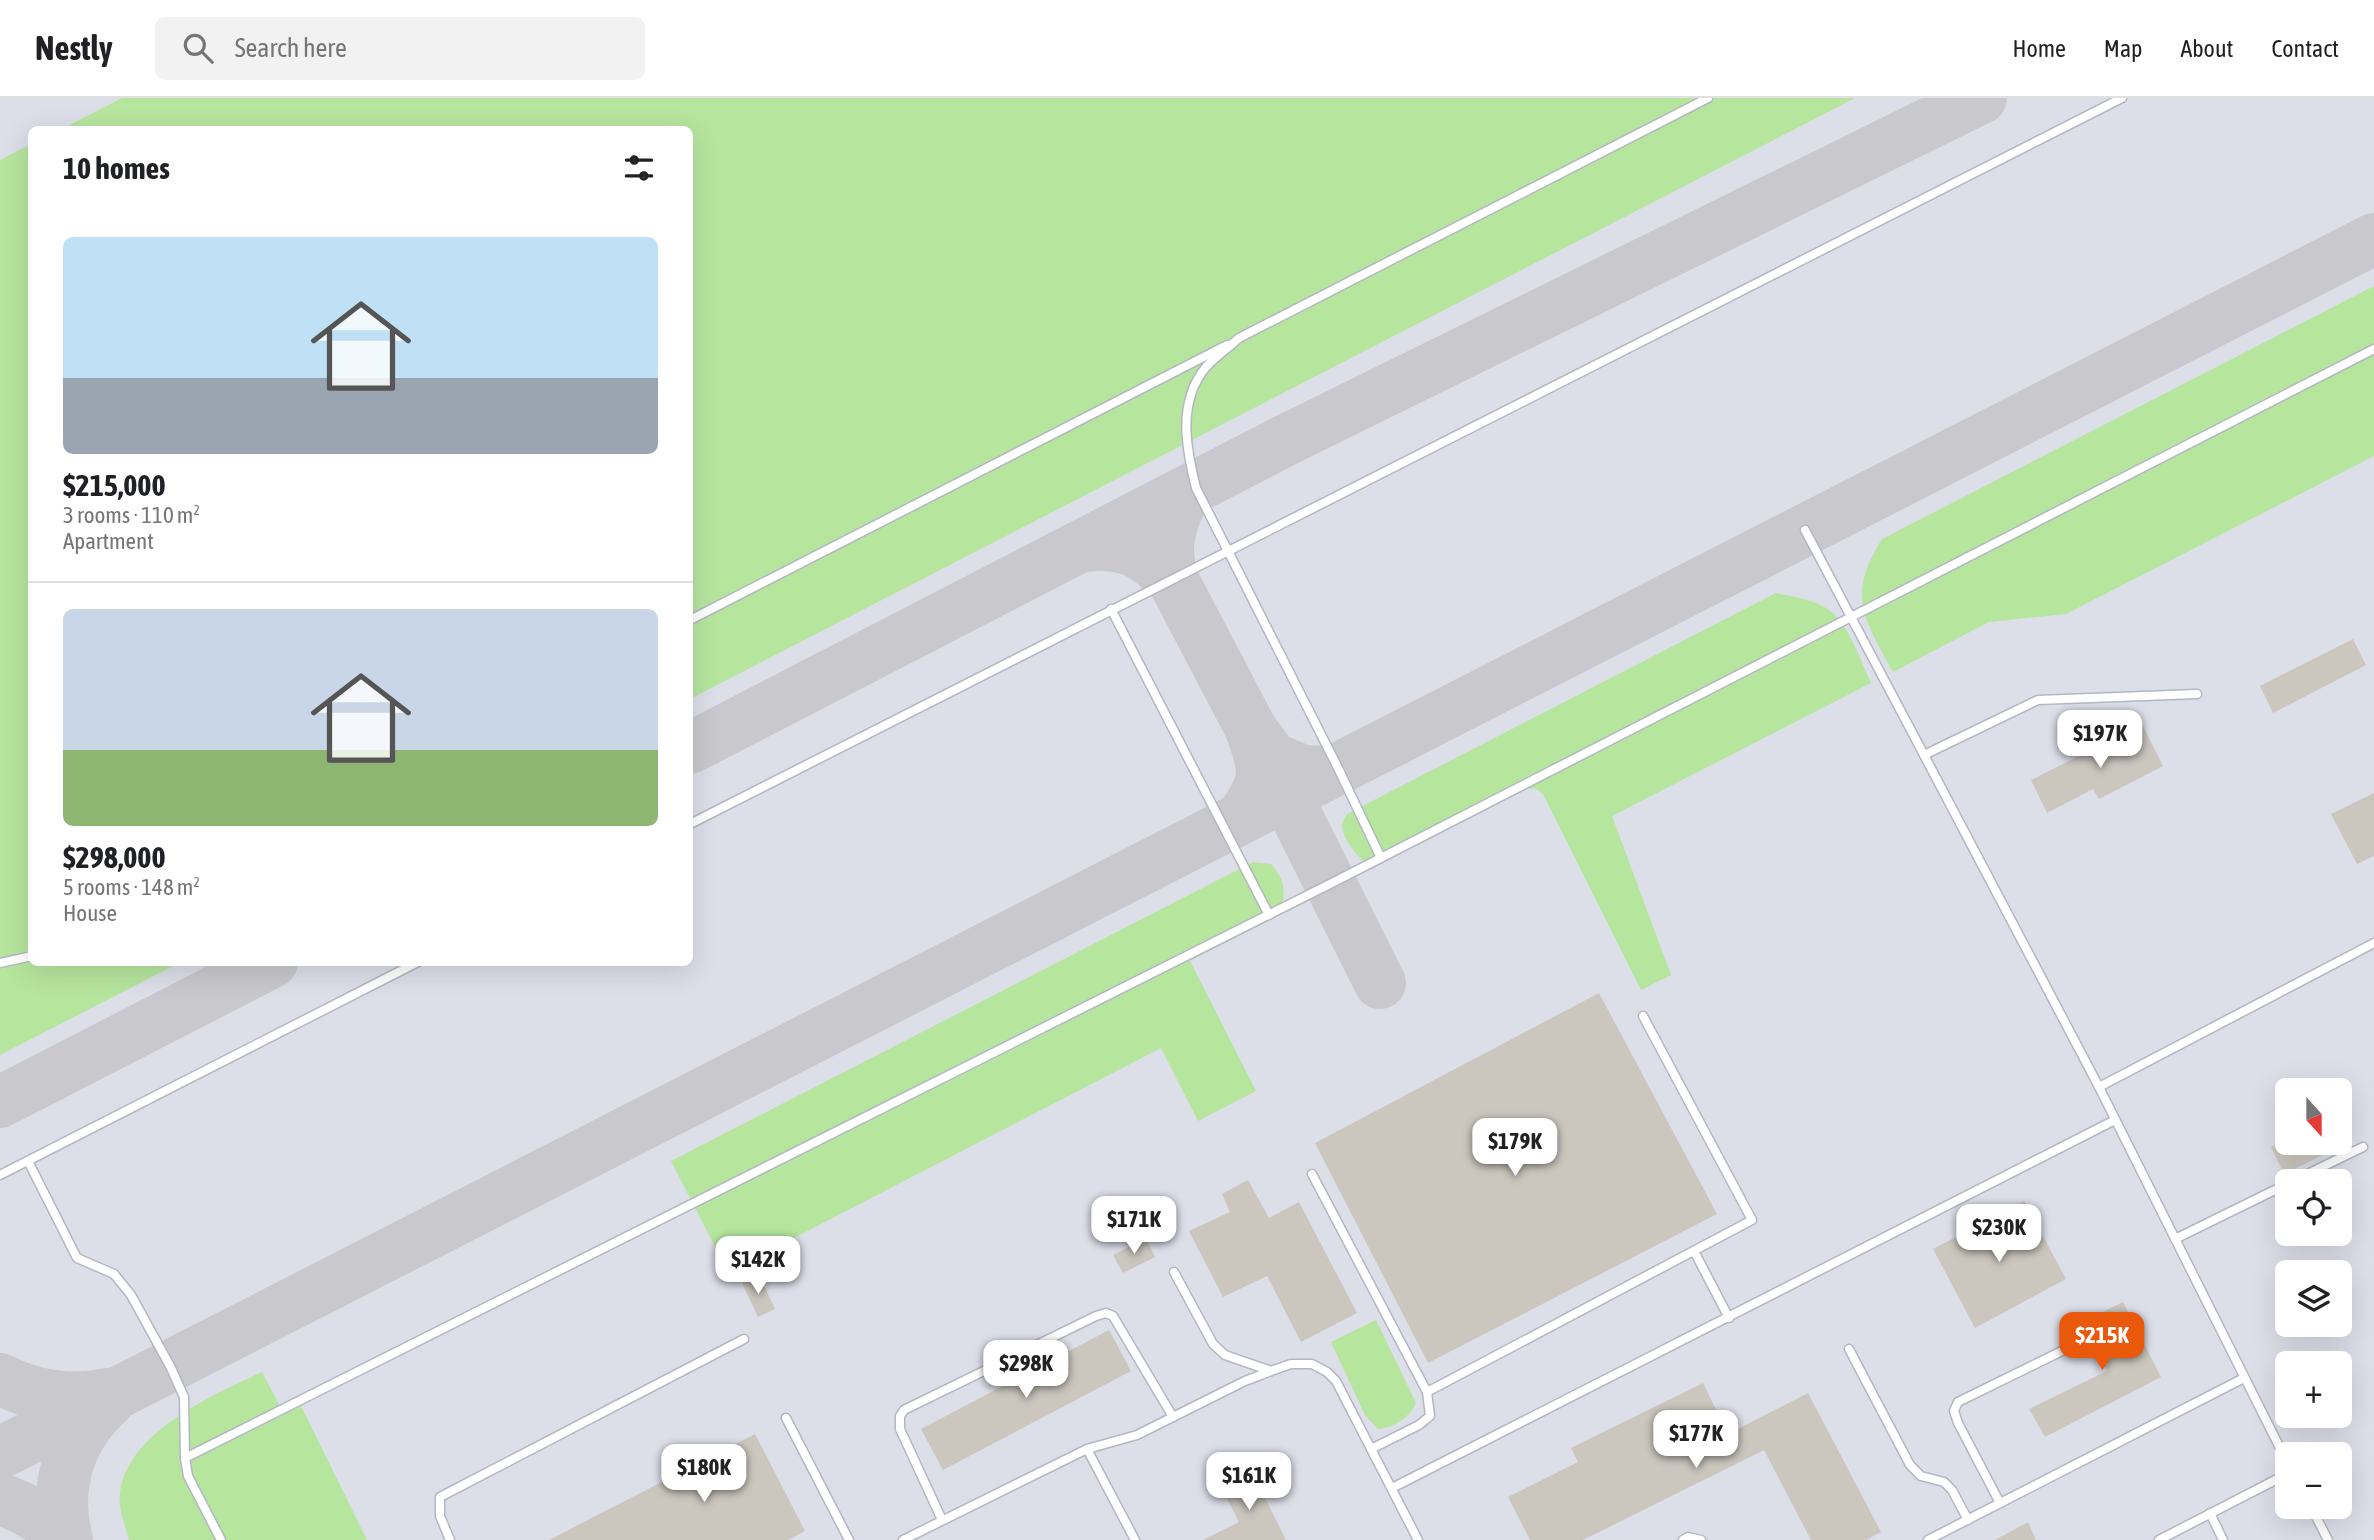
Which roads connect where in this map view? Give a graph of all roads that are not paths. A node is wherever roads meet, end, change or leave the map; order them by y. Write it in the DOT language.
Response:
graph roads {
  1 [pos="1709,98"];
  2 [pos="2122,98"];
  3 [pos="1239,338"];
  4 [pos="2374,349"];
  5 [pos="1805,530"];
  6 [pos="1228,550"];
  7 [pos="1111,609"];
  8 [pos="1852,617"];
  9 [pos="693,618"];
  10 [pos="2197,694"];
  11 [pos="1924,755"];
  12 [pos="693,822"];
  13 [pos="1381,858"];
  14 [pos="1269,915"];
  15 [pos="2374,943"];
  16 [pos="28,957"];
  17 [pos="0,963"];
  18 [pos="410,966"];
  19 [pos="1643,1016"];
  20 [pos="2099,1087"];
  21 [pos="2115,1120"];
  22 [pos="2363,1147"];
  23 [pos="28,1161"];
  24 [pos="2318,1169"];
  25 [pos="1311,1174"];
  26 [pos="0,1175"];
  27 [pos="2275,1190"];
  28 [pos="2175,1239"];
  29 [pos="1694,1251"];
  30 [pos="1174,1272"];
  31 [pos="1729,1318"];
  32 [pos="744,1339"];
  33 [pos="1849,1349"];
  34 [pos="2064,1350"];
  35 [pos="1271,1371"];
  36 [pos="2244,1378"];
  37 [pos="1427,1392"];
  38 [pos="1173,1417"];
  39 [pos="786,1418"];
  40 [pos="2277,1442"];
  41 [pos="1087,1449"];
  42 [pos="1371,1449"];
  43 [pos="185,1458"];
  44 [pos="2275,1480"];
  45 [pos="1392,1488"];
  46 [pos="2000,1503"];
  47 [pos="2210,1513"];
  48 [pos="2317,1519"];
  49 [pos="942,1520"];
  50 [pos="1968,1520"];
  51 [pos="221,1540"];
  52 [pos="450,1540"];
  53 [pos="849,1540"];
  54 [pos="903,1540"];
  55 [pos="1135,1540"];
  56 [pos="1418,1540"];
  57 [pos="1683,1540"];
  58 [pos="1701,1540"];
  59 [pos="1928,1540"];
  60 [pos="2159,1540"];
  61 [pos="2222,1540"];
  62 [pos="2328,1540"];
  1 -- 3 [label="lane"];
  2 -- 6 [label="lane"];
  3 -- 6 [label="lane"];
  3 -- 9 [label="lane"];
  4 -- 8 [label="lane"];
  5 -- 8 [label="lane"];
  6 -- 7 [label="lane"];
  6 -- 13 [label="lane"];
  7 -- 12 [label="lane"];
  7 -- 14 [label="lane"];
  8 -- 11 [label="lane"];
  8 -- 13 [label="lane"];
  10 -- 11 [label="lane"];
  11 -- 20 [label="lane"];
  13 -- 14 [label="lane"];
  14 -- 43 [label="lane"];
  15 -- 20 [label="lane"];
  16 -- 17 [label="lane"];
  18 -- 23 [label="lane"];
  19 -- 29 [label="lane"];
  20 -- 21 [label="lane"];
  21 -- 28 [label="lane"];
  21 -- 31 [label="lane"];
  22 -- 24 [label="lane"];
  23 -- 26 [label="lane"];
  23 -- 43 [label="lane"];
  25 -- 37 [label="lane"];
  27 -- 28 [label="lane"];
  28 -- 36 [label="lane"];
  29 -- 31 [label="lane"];
  29 -- 37 [label="lane"];
  30 -- 35 [label="lane"];
  31 -- 45 [label="lane"];
  32 -- 52 [label="lane"];
  33 -- 50 [label="lane"];
  34 -- 46 [label="lane"];
  35 -- 38 [label="lane"];
  35 -- 42 [label="lane"];
  36 -- 40 [label="lane"];
  36 -- 46 [label="lane"];
  37 -- 42 [label="lane"];
  38 -- 41 [label="lane"];
  38 -- 49 [label="lane"];
  39 -- 53 [label="lane"];
  41 -- 49 [label="lane"];
  41 -- 55 [label="lane"];
  42 -- 45 [label="lane"];
  43 -- 51 [label="lane"];
  44 -- 47 [label="lane"];
  45 -- 56 [label="lane"];
  46 -- 50 [label="lane"];
  47 -- 60 [label="lane"];
  47 -- 61 [label="lane"];
  48 -- 62 [label="lane"];
  49 -- 54 [label="lane"];
  50 -- 59 [label="lane"];
  57 -- 58 [label="lane"];
}
